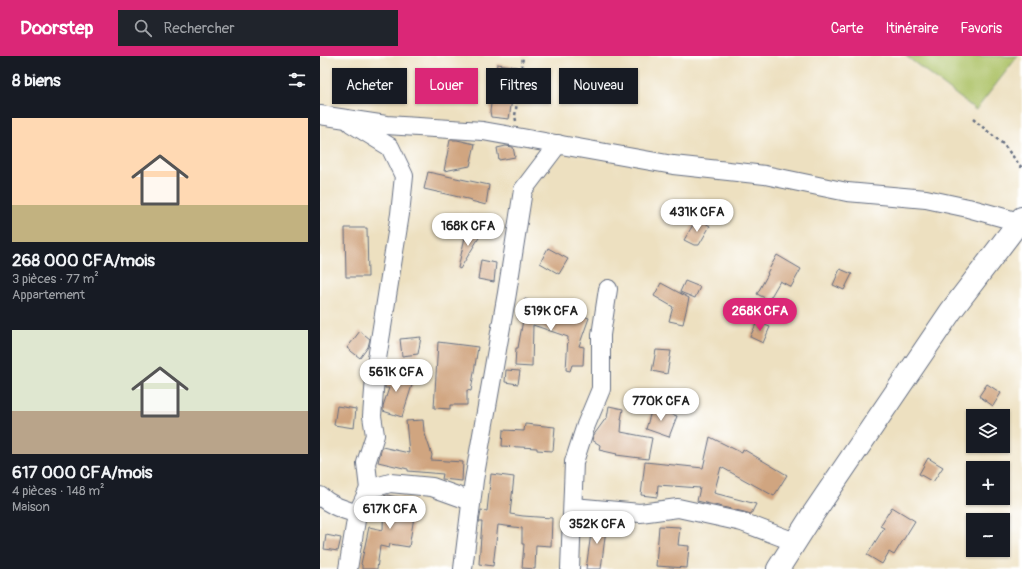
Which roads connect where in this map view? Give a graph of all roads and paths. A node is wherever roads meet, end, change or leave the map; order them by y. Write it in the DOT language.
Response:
graph roads {
  1 [pos="523,56"];
  2 [pos="320,115"];
  3 [pos="344,119"];
  4 [pos="973,119"];
  5 [pos="519,138"];
  6 [pos="558,144"];
  7 [pos="1022,168"];
  8 [pos="1021,222"];
  9 [pos="608,289"];
  10 [pos="369,489"];
  11 [pos="320,496"];
  12 [pos="472,502"];
  13 [pos="573,507"];
  14 [pos="357,514"];
  15 [pos="795,542"];
  16 [pos="348,569"];
  17 [pos="463,569"];
  18 [pos="570,569"];
  19 [pos="778,569"];
  1 -- 5 [label="path"];
  2 -- 3 [label="street"];
  3 -- 5 [label="street"];
  3 -- 10 [label="street"];
  4 -- 7 [label="path"];
  5 -- 6 [label="street"];
  6 -- 8 [label="street"];
  6 -- 12 [label="street"];
  8 -- 15 [label="main road"];
  9 -- 13 [label="street"];
  10 -- 12 [label="street"];
  10 -- 14 [label="street"];
  11 -- 14 [label="street"];
  12 -- 17 [label="street"];
  13 -- 15 [label="street"];
  13 -- 18 [label="street"];
  14 -- 16 [label="street"];
  15 -- 19 [label="main road"];
}
